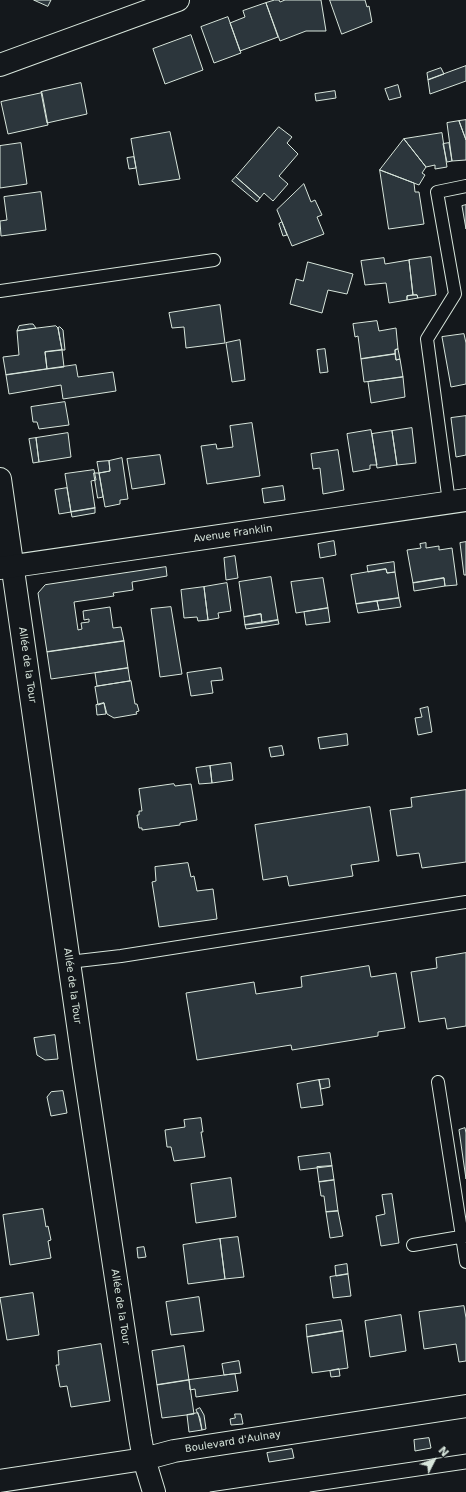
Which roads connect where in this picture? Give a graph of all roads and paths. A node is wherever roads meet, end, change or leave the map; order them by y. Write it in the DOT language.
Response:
graph roads {
  1 [pos="178,0"];
  2 [pos="0,65"];
  3 [pos="466,186"];
  4 [pos="214,260"];
  5 [pos="0,291"];
  6 [pos="0,478"];
  7 [pos="457,501"];
  8 [pos="6,567"];
  9 [pos="466,902"];
  10 [pos="69,962"];
  11 [pos="438,1082"];
  12 [pos="464,1237"];
  13 [pos="413,1245"];
  14 [pos="466,1262"];
  15 [pos="466,1406"];
  16 [pos="144,1459"];
  17 [pos="0,1481"];
  18 [pos="154,1492"];
  1 -- 2 [label="street"];
  3 -- 7 [label="lane"];
  4 -- 5 [label="lane"];
  6 -- 8 [label="street, Allée de la Tour"];
  7 -- 8 [label="street, Avenue Franklin"];
  8 -- 10 [label="street, Allée de la Tour"];
  9 -- 10 [label="lane"];
  10 -- 16 [label="street, Allée de la Tour"];
  11 -- 12 [label="lane"];
  12 -- 13 [label="lane"];
  12 -- 14 [label="lane"];
  15 -- 16 [label="street, Boulevard d'Aulnay"];
  16 -- 17 [label="street, Boulevard d'Aulnay"];
  16 -- 18 [label="street, Allée de la Tour"];
}
